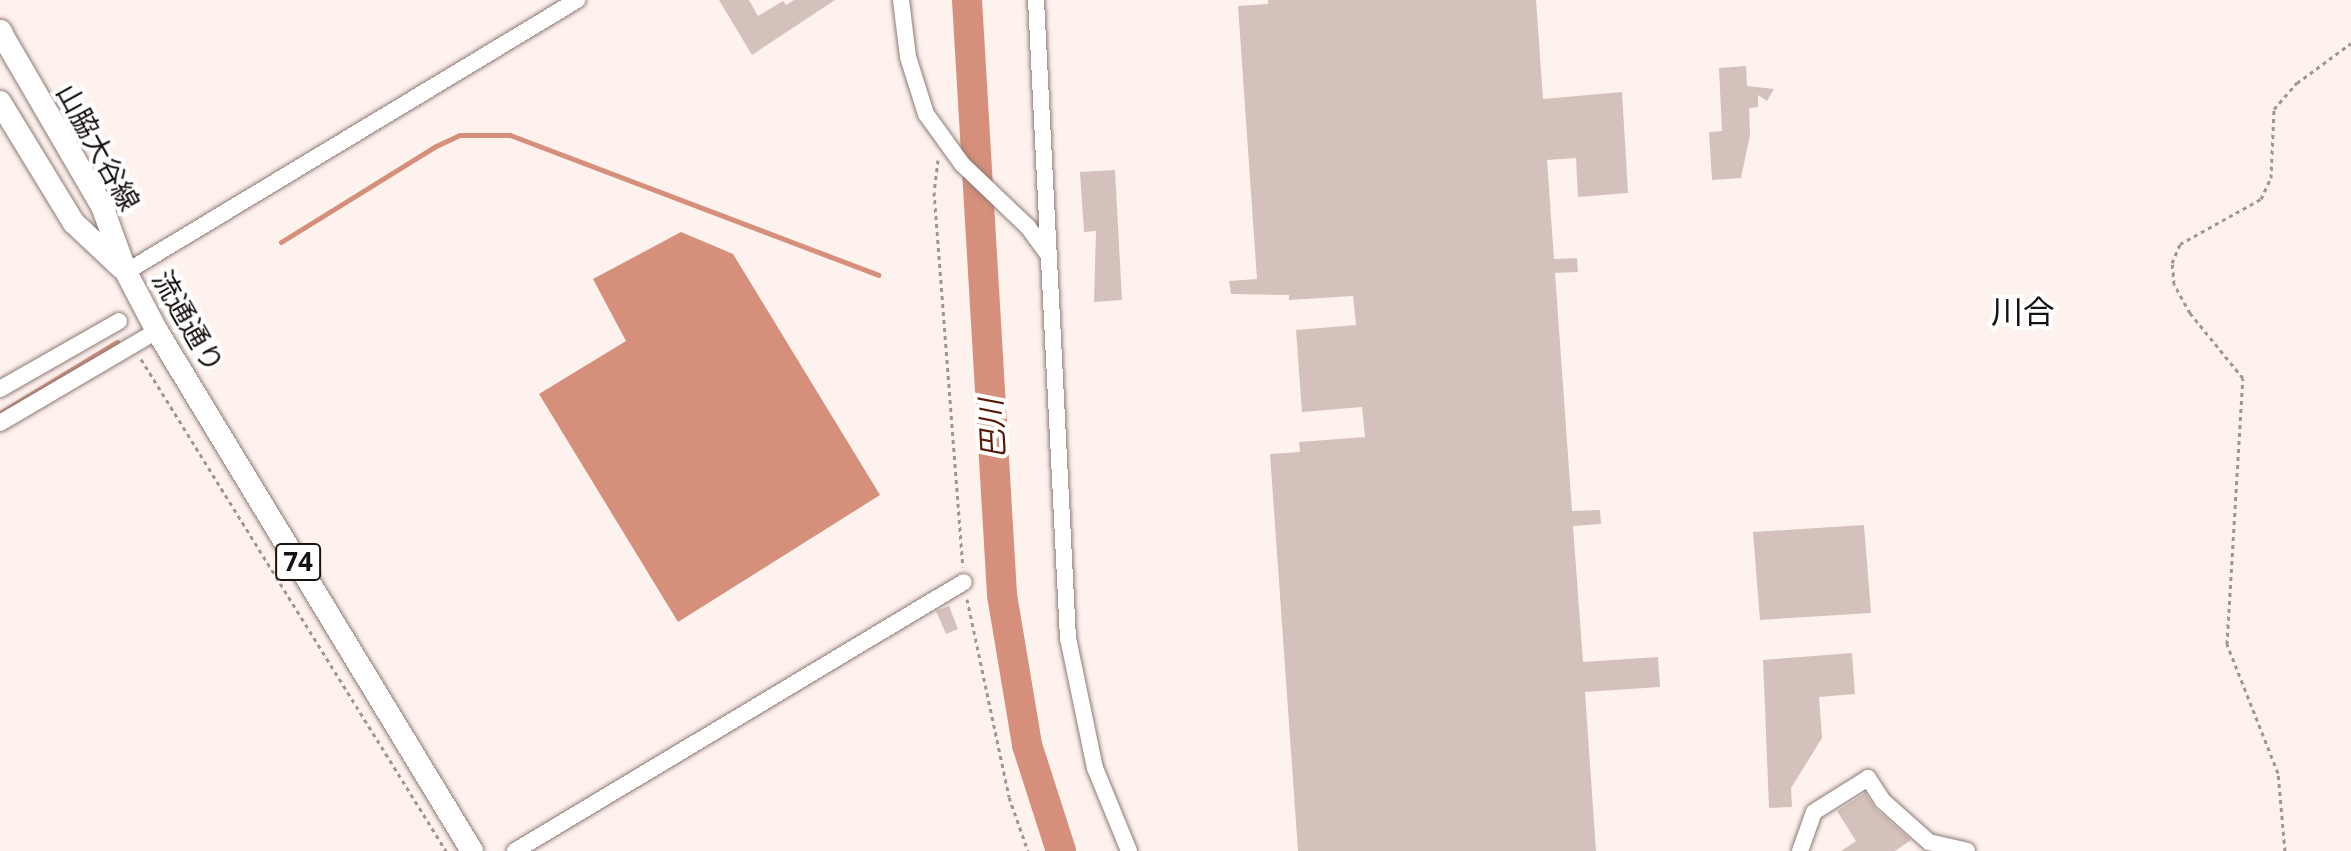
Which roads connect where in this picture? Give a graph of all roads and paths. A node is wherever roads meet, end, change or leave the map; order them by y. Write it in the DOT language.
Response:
graph roads {
  1 [pos="577,0"];
  2 [pos="901,0"];
  3 [pos="1036,0"];
  4 [pos="1,33"];
  5 [pos="2351,43"];
  6 [pos="0,102"];
  7 [pos="941,135"];
  8 [pos="1050,257"];
  9 [pos="126,272"];
  10 [pos="119,321"];
  11 [pos="157,331"];
  12 [pos="133,346"];
  13 [pos="0,389"];
  14 [pos="0,423"];
  15 [pos="964,582"];
  16 [pos="1923,847"];
  17 [pos="446,851"];
  18 [pos="472,851"];
  19 [pos="515,851"];
  20 [pos="1028,851"];
  21 [pos="1129,851"];
  22 [pos="1800,851"];
  23 [pos="1967,851"];
  24 [pos="2285,851"];
  1 -- 9 [label="street, 流通通り"];
  2 -- 7 [label="street"];
  3 -- 8 [label="street"];
  4 -- 9 [label="main road, 山脇大谷線 / 74"];
  5 -- 24 [label="path"];
  6 -- 9 [label="main road, 山脇大谷線 / 74"];
  7 -- 8 [label="street"];
  7 -- 15 [label="path"];
  8 -- 21 [label="street"];
  9 -- 11 [label="main road, 流通通り / 74"];
  10 -- 13 [label="street"];
  11 -- 12 [label="street"];
  11 -- 18 [label="main road, 流通通り / 74"];
  12 -- 14 [label="street"];
  12 -- 17 [label="path"];
  15 -- 19 [label="street"];
  15 -- 20 [label="path"];
  16 -- 22 [label="street"];
  16 -- 23 [label="street"];
}
